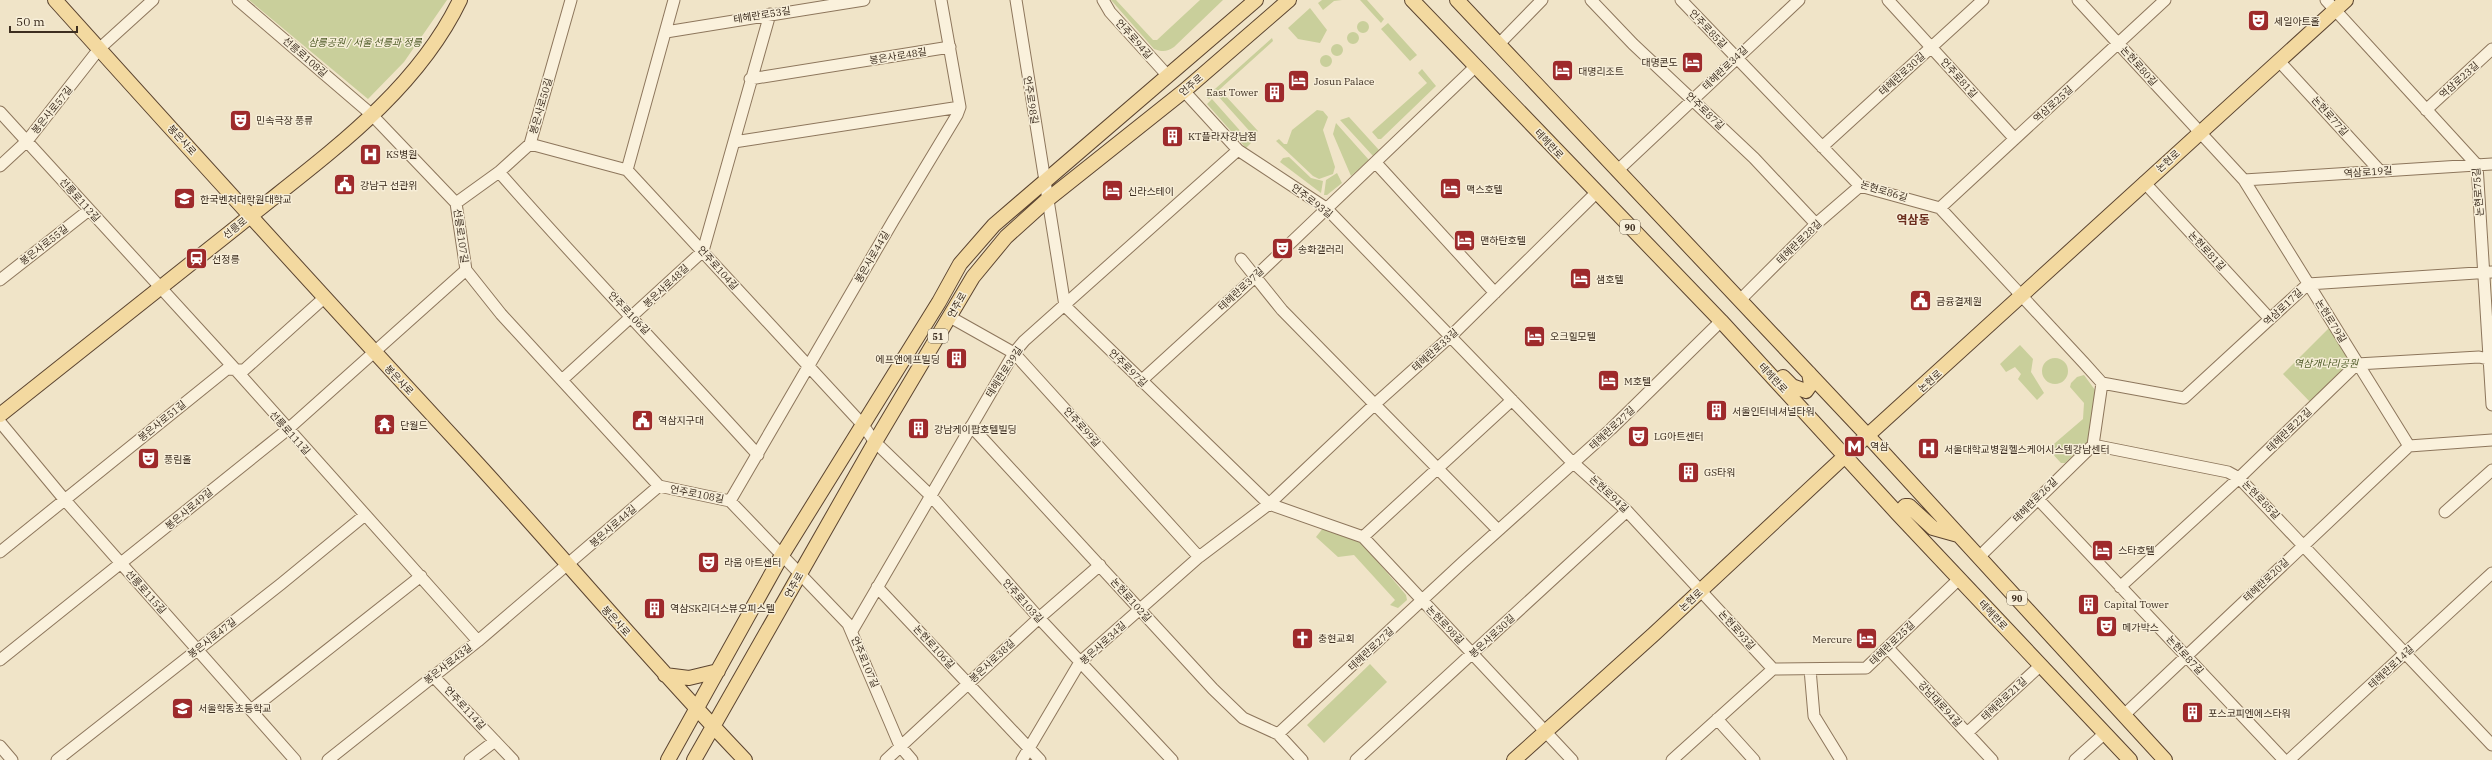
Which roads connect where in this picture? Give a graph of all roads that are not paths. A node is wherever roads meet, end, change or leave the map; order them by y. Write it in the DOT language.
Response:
graph roads {
  1 [pos="55,0"];
  2 [pos="153,0"];
  3 [pos="238,0"];
  4 [pos="460,0"];
  5 [pos="571,0"];
  6 [pos="674,0"];
  7 [pos="860,0"];
  8 [pos="941,0"];
  9 [pos="1016,0"];
  10 [pos="1103,0"];
  11 [pos="1256,0"];
  12 [pos="1289,0"];
  13 [pos="1412,0"];
  14 [pos="1457,0"];
  15 [pos="1542,0"];
  16 [pos="1591,0"];
  17 [pos="1681,0"];
  18 [pos="1799,0"];
  19 [pos="1888,0"];
  20 [pos="1983,0"];
  21 [pos="2078,0"];
  22 [pos="2165,0"];
  23 [pos="2346,0"];
  24 [pos="2330,5"];
  25 [pos="770,14"];
  26 [pos="666,32"];
  27 [pos="2119,44"];
  28 [pos="1498,45"];
  29 [pos="950,47"];
  30 [pos="1931,48"];
  31 [pos="99,49"];
  32 [pos="2492,49"];
  33 [pos="1736,57"];
  34 [pos="2279,61"];
  35 [pos="1476,66"];
  36 [pos="1168,76"];
  37 [pos="750,79"];
  38 [pos="1184,91"];
  39 [pos="1694,99"];
  40 [pos="960,107"];
  41 [pos="2426,110"];
  42 [pos="0,112"];
  43 [pos="371,114"];
  44 [pos="2200,132"];
  45 [pos="2014,138"];
  46 [pos="27,141"];
  47 [pos="734,142"];
  48 [pos="530,144"];
  49 [pos="1822,147"];
  50 [pos="1238,150"];
  51 [pos="1376,163"];
  52 [pos="2492,164"];
  53 [pos="2477,165"];
  54 [pos="0,166"];
  55 [pos="627,170"];
  56 [pos="1618,170"];
  57 [pos="2380,171"];
  58 [pos="499,172"];
  59 [pos="1044,180"];
  60 [pos="2244,180"];
  61 [pos="2144,182"];
  62 [pos="1860,186"];
  63 [pos="1596,193"];
  64 [pos="1048,200"];
  65 [pos="456,203"];
  66 [pos="1326,208"];
  67 [pos="1940,208"];
  68 [pos="89,210"];
  69 [pos="251,215"];
  70 [pos="1816,224"];
  71 [pos="703,251"];
  72 [pos="1241,259"];
  73 [pos="466,270"];
  74 [pos="2488,272"];
  75 [pos="1255,277"];
  76 [pos="0,280"];
  77 [pos="2308,284"];
  78 [pos="160,288"];
  79 [pos="1495,293"];
  80 [pos="2022,297"];
  81 [pos="324,298"];
  82 [pos="1740,300"];
  83 [pos="1065,306"];
  84 [pos="950,316"];
  85 [pos="633,317"];
  86 [pos="2270,319"];
  87 [pos="1721,321"];
  88 [pos="1451,336"];
  89 [pos="1749,351"];
  90 [pos="374,353"];
  91 [pos="1014,353"];
  92 [pos="2490,360"];
  93 [pos="2357,364"];
  94 [pos="809,368"];
  95 [pos="235,369"];
  96 [pos="1809,373"];
  97 [pos="562,380"];
  98 [pos="1141,381"];
  99 [pos="2102,383"];
  100 [pos="1512,400"];
  101 [pos="1375,404"];
  102 [pos="2492,405"];
  103 [pos="0,415"];
  104 [pos="0,422"];
  105 [pos="862,424"];
  106 [pos="971,426"];
  107 [pos="287,430"];
  108 [pos="1868,436"];
  109 [pos="2492,440"];
  110 [pos="875,442"];
  111 [pos="2093,445"];
  112 [pos="2409,446"];
  113 [pos="758,455"];
  114 [pos="1846,456"];
  115 [pos="1575,462"];
  116 [pos="1438,469"];
  117 [pos="2492,470"];
  118 [pos="2239,478"];
  119 [pos="659,486"];
  120 [pos="930,496"];
  121 [pos="2037,498"];
  122 [pos="64,499"];
  123 [pos="730,501"];
  124 [pos="1269,504"];
  125 [pos="1627,511"];
  126 [pos="2445,512"];
  127 [pos="1898,514"];
  128 [pos="365,515"];
  129 [pos="1498,530"];
  130 [pos="1958,535"];
  131 [pos="1363,537"];
  132 [pos="2304,544"];
  133 [pos="0,552"];
  134 [pos="782,555"];
  135 [pos="1199,557"];
  136 [pos="1978,557"];
  137 [pos="121,564"];
  138 [pos="1100,565"];
  139 [pos="567,566"];
  140 [pos="2492,573"];
  141 [pos="800,574"];
  142 [pos="421,576"];
  143 [pos="1959,579"];
  144 [pos="877,587"];
  145 [pos="2120,587"];
  146 [pos="1701,591"];
  147 [pos="1422,602"];
  148 [pos="1140,609"];
  149 [pos="1039,618"];
  150 [pos="852,631"];
  151 [pos="478,641"];
  152 [pos="1888,648"];
  153 [pos="197,649"];
  154 [pos="2406,652"];
  155 [pos="1473,654"];
  156 [pos="2185,656"];
  157 [pos="0,660"];
  158 [pos="1080,662"];
  159 [pos="2041,665"];
  160 [pos="1773,669"];
  161 [pos="1810,669"];
  162 [pos="718,671"];
  163 [pos="665,675"];
  164 [pos="433,676"];
  165 [pos="968,683"];
  166 [pos="250,710"];
  167 [pos="697,710"];
  168 [pos="2124,715"];
  169 [pos="1717,719"];
  170 [pos="714,727"];
  171 [pos="1546,730"];
  172 [pos="1967,733"];
  173 [pos="2105,733"];
  174 [pos="1278,734"];
  175 [pos="495,741"];
  176 [pos="2492,745"];
  177 [pos="0,746"];
  178 [pos="900,746"];
  179 [pos="1029,748"];
  180 [pos="1986,758"];
  181 [pos="12,760"];
  182 [pos="57,760"];
  183 [pos="295,760"];
  184 [pos="328,760"];
  185 [pos="470,760"];
  186 [pos="513,760"];
  187 [pos="668,760"];
  188 [pos="694,760"];
  189 [pos="745,760"];
  190 [pos="886,760"];
  191 [pos="912,760"];
  192 [pos="1022,760"];
  193 [pos="1040,760"];
  194 [pos="1172,760"];
  195 [pos="1302,760"];
  196 [pos="1356,760"];
  197 [pos="1514,760"];
  198 [pos="1572,760"];
  199 [pos="1672,760"];
  200 [pos="1754,760"];
  201 [pos="1841,760"];
  202 [pos="2075,760"];
  203 [pos="2130,760"];
  204 [pos="2165,760"];
  205 [pos="2284,760"];
  206 [pos="2289,760"];
  1 -- 31 [label="main road, 봉은사로"];
  2 -- 31 [label="street, 봉은사로57길"];
  3 -- 43 [label="street, 선릉로108길"];
  4 -- 43 [label="main road, 선릉로"];
  5 -- 48 [label="street, 봉은사로50길"];
  6 -- 26 [label="street"];
  7 -- 25 [label="street, 테헤란로53길"];
  8 -- 29 [label="street"];
  9 -- 59 [label="street, 언주로98길"];
  10 -- 36 [label="street, 언주로94길"];
  11 -- 36 [label="main road, 언주로 / 51"];
  12 -- 38 [label="main road, 언주로 / 51"];
  13 -- 35 [label="main road, 테헤란로 / 90"];
  14 -- 28 [label="main road, 90"];
  15 -- 28 [label="street"];
  16 -- 39 [label="street, 언주로87길"];
  17 -- 33 [label="street, 언주로85길"];
  18 -- 33 [label="street, 테헤란로34길"];
  19 -- 30 [label="street, 언주로81길"];
  20 -- 30 [label="street, 테헤란로30길"];
  21 -- 27 [label="street, 논현로80길"];
  22 -- 27 [label="street, 역삼로25길"];
  23 -- 24 [label="main road, 논현로"];
  24 -- 34 [label="main road, 논현로"];
  24 -- 41 [label="street, 논현로75길"];
  25 -- 26 [label="street, 테헤란로53길"];
  25 -- 37 [label="street"];
  26 -- 55 [label="street"];
  27 -- 44 [label="street, 논현로80길"];
  27 -- 45 [label="street, 역삼로25길"];
  28 -- 56 [label="main road, 90"];
  29 -- 37 [label="street, 봉은사로48길"];
  29 -- 40 [label="street"];
  30 -- 45 [label="street, 언주로81길"];
  30 -- 49 [label="street, 테헤란로30길"];
  31 -- 46 [label="street, 봉은사로57길"];
  31 -- 69 [label="main road, 봉은사로"];
  32 -- 41 [label="street, 역삼로23길"];
  33 -- 39 [label="street, 테헤란로34길"];
  33 -- 49 [label="street, 논현로86길"];
  34 -- 44 [label="main road, 논현로"];
  34 -- 57 [label="street, 논현로77길"];
  35 -- 51 [label="street, 테헤란로37길"];
  35 -- 63 [label="main road, 테헤란로 / 90"];
  36 -- 59 [label="main road, 언주로 / 51"];
  37 -- 47 [label="street"];
  38 -- 50 [label="street, 언주로93길"];
  38 -- 64 [label="main road, 언주로 / 51"];
  39 -- 56 [label="street, 테헤란로34길"];
  39 -- 70 [label="street, 언주로87길"];
  40 -- 47 [label="street"];
  40 -- 94 [label="street, 봉은사로44길"];
  41 -- 53 [label="street, 논현로75길"];
  42 -- 46 [label="street, 선릉로112길"];
  43 -- 65 [label="street, 선릉로107길"];
  43 -- 69 [label="main road, 선릉로"];
  44 -- 60 [label="street, 논현로79길"];
  44 -- 61 [label="main road, 논현로"];
  45 -- 67 [label="street, 역삼로25길"];
  46 -- 54 [label="street, 봉은사로57길"];
  46 -- 68 [label="street, 선릉로112길"];
  47 -- 71 [label="street"];
  48 -- 55 [label="street"];
  48 -- 58 [label="street, 봉은사로50길"];
  49 -- 62 [label="street, 논현로86길"];
  50 -- 66 [label="street, 언주로93길"];
  50 -- 83 [label="street, 테헤란로39길"];
  51 -- 66 [label="street, 테헤란로37길"];
  51 -- 79 [label="street"];
  52 -- 53 [label="street, 역삼로19길"];
  53 -- 57 [label="street, 역삼로19길"];
  53 -- 74 [label="street, 논현로75길"];
  55 -- 71 [label="street, 언주로104길"];
  56 -- 82 [label="main road, 90"];
  57 -- 60 [label="street, 역삼로19길"];
  58 -- 65 [label="street, 봉은사로50길"];
  58 -- 85 [label="street, 언주로106길"];
  59 -- 64 [label="street, 언주로98길"];
  59 -- 105 [label="main road, 언주로 / 51"];
  60 -- 77 [label="street, 논현로79길"];
  61 -- 80 [label="main road, 논현로"];
  61 -- 86 [label="street, 논현로81길"];
  62 -- 67 [label="street, 논현로86길"];
  62 -- 70 [label="street, 테헤란로28길"];
  63 -- 79 [label="street, 테헤란로33길"];
  63 -- 87 [label="main road, 테헤란로 / 90"];
  64 -- 83 [label="street"];
  64 -- 84 [label="main road, 언주로 / 51"];
  65 -- 73 [label="street, 선릉로107길"];
  66 -- 75 [label="street, 테헤란로37길"];
  66 -- 88 [label="street, 언주로93길"];
  67 -- 80 [label="street"];
  68 -- 76 [label="street, 봉은사로55길"];
  68 -- 78 [label="street, 선릉로112길"];
  69 -- 78 [label="main road, 선릉로"];
  69 -- 81 [label="main road, 봉은사로"];
  70 -- 82 [label="street, 테헤란로28길"];
  71 -- 85 [label="street, 봉은사로48길"];
  71 -- 94 [label="street, 언주로104길"];
  72 -- 75 [label="street"];
  73 -- 90 [label="street"];
  73 -- 97 [label="street, 선릉로107길"];
  74 -- 77 [label="street, 역삼로17길"];
  74 -- 92 [label="street, 논현로75길"];
  75 -- 98 [label="street, 테헤란로37길"];
  75 -- 101 [label="street"];
  77 -- 86 [label="street, 역삼로17길"];
  77 -- 93 [label="street, 논현로79길"];
  78 -- 95 [label="street, 선릉로111길"];
  78 -- 103 [label="main road, 선릉로"];
  79 -- 88 [label="street, 테헤란로33길"];
  80 -- 99 [label="street"];
  80 -- 108 [label="main road, 논현로"];
  81 -- 90 [label="main road, 봉은사로"];
  81 -- 95 [label="street, 봉은사로51길"];
  82 -- 96 [label="main road, 90"];
  83 -- 91 [label="street, 테헤란로39길"];
  83 -- 98 [label="street, 언주로97길"];
  84 -- 91 [label="street, 언주로99길"];
  84 -- 110 [label="main road, 언주로 / 51"];
  85 -- 97 [label="street, 봉은사로48길"];
  85 -- 113 [label="street, 언주로106길"];
  86 -- 99 [label="street, 역삼로17길"];
  87 -- 89 [label="main road, 테헤란로 / 90"];
  87 -- 115 [label="street, 테헤란로27길"];
  88 -- 100 [label="street, 논현로94길"];
  88 -- 101 [label="street, 테헤란로33길"];
  89 -- 96 [label="main road"];
  89 -- 114 [label="main road, 테헤란로 / 90"];
  90 -- 107 [label="street, 봉은사로49길"];
  90 -- 139 [label="main road, 봉은사로"];
  91 -- 106 [label="street, 테헤란로39길"];
  91 -- 135 [label="street, 언주로99길"];
  92 -- 93 [label="street"];
  92 -- 102 [label="street, 논현로75길"];
  93 -- 112 [label="street, 논현로79길"];
  93 -- 118 [label="street, 테헤란로22길"];
  94 -- 105 [label="street, 언주로104길"];
  94 -- 113 [label="street, 봉은사로44길"];
  95 -- 107 [label="street, 선릉로111길"];
  95 -- 122 [label="street, 봉은사로51길"];
  96 -- 108 [label="main road, 90"];
  97 -- 119 [label="street, 언주로108길"];
  98 -- 124 [label="street, 언주로97길"];
  99 -- 111 [label="street"];
  100 -- 115 [label="street, 논현로94길"];
  100 -- 116 [label="street"];
  101 -- 116 [label="street"];
  101 -- 124 [label="street, 테헤란로33길"];
  104 -- 122 [label="street, 선릉로115길"];
  105 -- 110 [label="street, 언주로104길"];
  105 -- 134 [label="main road, 언주로 / 51"];
  106 -- 120 [label="street, 테헤란로39길"];
  106 -- 138 [label="street, 논현로102길"];
  107 -- 128 [label="street, 선릉로111길"];
  107 -- 137 [label="street, 봉은사로49길"];
  108 -- 114 [label="main road, 논현로"];
  108 -- 130 [label="main road, 90"];
  109 -- 112 [label="street"];
  110 -- 120 [label="street, 언주로103길"];
  110 -- 141 [label="main road, 언주로 / 51"];
  111 -- 118 [label="street, 논현로85길"];
  111 -- 121 [label="street, 테헤란로26길"];
  112 -- 132 [label="street, 테헤란로20길"];
  113 -- 123 [label="street, 봉은사로44길"];
  114 -- 127 [label="main road, 테헤란로 / 90"];
  114 -- 146 [label="main road, 논현로"];
  115 -- 125 [label="street, 논현로94길"];
  115 -- 129 [label="street, 테헤란로27길"];
  116 -- 129 [label="street"];
  116 -- 131 [label="street"];
  117 -- 126 [label="street"];
  118 -- 132 [label="street, 논현로85길"];
  118 -- 145 [label="street, 테헤란로22길"];
  119 -- 123 [label="street, 언주로108길"];
  119 -- 139 [label="street, 봉은사로44길"];
  120 -- 144 [label="street, 테헤란로39길"];
  120 -- 149 [label="street, 언주로103길"];
  121 -- 136 [label="street, 테헤란로26길"];
  121 -- 145 [label="street, 논현로87길"];
  122 -- 133 [label="street, 봉은사로51길"];
  122 -- 137 [label="street, 선릉로115길"];
  123 -- 134 [label="street, 언주로108길"];
  124 -- 131 [label="street, 논현로98길"];
  124 -- 135 [label="street, 봉은사로34길"];
  125 -- 146 [label="street, 논현로94길"];
  125 -- 155 [label="street, 봉은사로30길"];
  127 -- 130 [label="main road"];
  127 -- 143 [label="main road, 테헤란로 / 90"];
  128 -- 142 [label="street, 선릉로111길"];
  128 -- 153 [label="street, 봉은사로47길"];
  129 -- 147 [label="street, 테헤란로27길"];
  130 -- 136 [label="main road, 90"];
  131 -- 147 [label="street, 논현로98길"];
  132 -- 154 [label="street, 논현로85길"];
  132 -- 156 [label="street, 테헤란로20길"];
  134 -- 141 [label="street, 언주로108길"];
  134 -- 162 [label="main road, 언주로 / 51"];
  135 -- 148 [label="street, 봉은사로34길"];
  136 -- 168 [label="main road, 90"];
  137 -- 153 [label="street, 선릉로115길"];
  137 -- 157 [label="street, 봉은사로49길"];
  138 -- 148 [label="street, 논현로102길"];
  138 -- 149 [label="street, 봉은사로38길"];
  139 -- 151 [label="street, 봉은사로43길"];
  139 -- 163 [label="main road, 봉은사로"];
  140 -- 154 [label="street, 테헤란로14길"];
  141 -- 150 [label="street, 언주로107길"];
  141 -- 170 [label="main road, 언주로 / 51"];
  142 -- 151 [label="street, 선릉로111길"];
  142 -- 166 [label="street"];
  143 -- 152 [label="street, 테헤란로25길"];
  143 -- 159 [label="main road, 테헤란로 / 90"];
  144 -- 150 [label="street, 테헤란로39길"];
  144 -- 165 [label="street, 논현로106길"];
  145 -- 156 [label="street, 논현로87길"];
  146 -- 160 [label="street, 논현로93길"];
  146 -- 171 [label="main road, 논현로"];
  147 -- 155 [label="street, 논현로98길"];
  147 -- 174 [label="street, 테헤란로27길"];
  148 -- 158 [label="street, 봉은사로34길"];
  148 -- 174 [label="street, 논현로102길"];
  149 -- 158 [label="street, 언주로103길"];
  149 -- 165 [label="street, 봉은사로38길"];
  150 -- 178 [label="street, 언주로107길"];
  151 -- 164 [label="street, 봉은사로43길"];
  152 -- 161 [label="street, 테헤란로25길"];
  152 -- 172 [label="street, 강남대로94길"];
  153 -- 166 [label="street, 선릉로115길"];
  153 -- 182 [label="street, 봉은사로47길"];
  154 -- 176 [label="street, 논현로85길"];
  154 -- 206 [label="street, 테헤란로14길"];
  155 -- 171 [label="street, 논현로98길"];
  155 -- 196 [label="street, 봉은사로30길"];
  156 -- 168 [label="street, 테헤란로20길"];
  156 -- 205 [label="street, 논현로87길"];
  158 -- 179 [label="street, 봉은사로34길"];
  158 -- 194 [label="street, 언주로103길"];
  159 -- 172 [label="street, 테헤란로21길"];
  159 -- 173 [label="main road, 테헤란로 / 90"];
  160 -- 161 [label="street, 테헤란로25길"];
  160 -- 169 [label="street"];
  161 -- 201 [label="street"];
  162 -- 163 [label="main road"];
  162 -- 167 [label="main road, 언주로 / 51"];
  163 -- 167 [label="main road, 봉은사로"];
  164 -- 175 [label="street, 언주로114길"];
  164 -- 184 [label="street, 봉은사로43길"];
  165 -- 178 [label="street, 봉은사로38길"];
  165 -- 179 [label="street, 논현로106길"];
  166 -- 183 [label="street, 선릉로115길"];
  167 -- 170 [label="main road, 봉은사로"];
  167 -- 187 [label="main road, 언주로 / 51"];
  168 -- 204 [label="main road, 90"];
  169 -- 199 [label="street"];
  169 -- 200 [label="street"];
  170 -- 188 [label="main road, 언주로 / 51"];
  170 -- 189 [label="main road, 봉은사로"];
  171 -- 197 [label="main road, 논현로"];
  171 -- 198 [label="street, 논현로98길"];
  172 -- 180 [label="street, 강남대로94길"];
  173 -- 202 [label="street"];
  173 -- 203 [label="main road, 테헤란로 / 90"];
  174 -- 195 [label="street, 논현로102길"];
  175 -- 185 [label="street"];
  175 -- 186 [label="street, 언주로114길"];
  177 -- 181 [label="street"];
  178 -- 190 [label="street, 봉은사로38길"];
  178 -- 191 [label="street, 언주로107길"];
  179 -- 192 [label="street, 봉은사로34길"];
  179 -- 193 [label="street, 논현로106길"];
}
